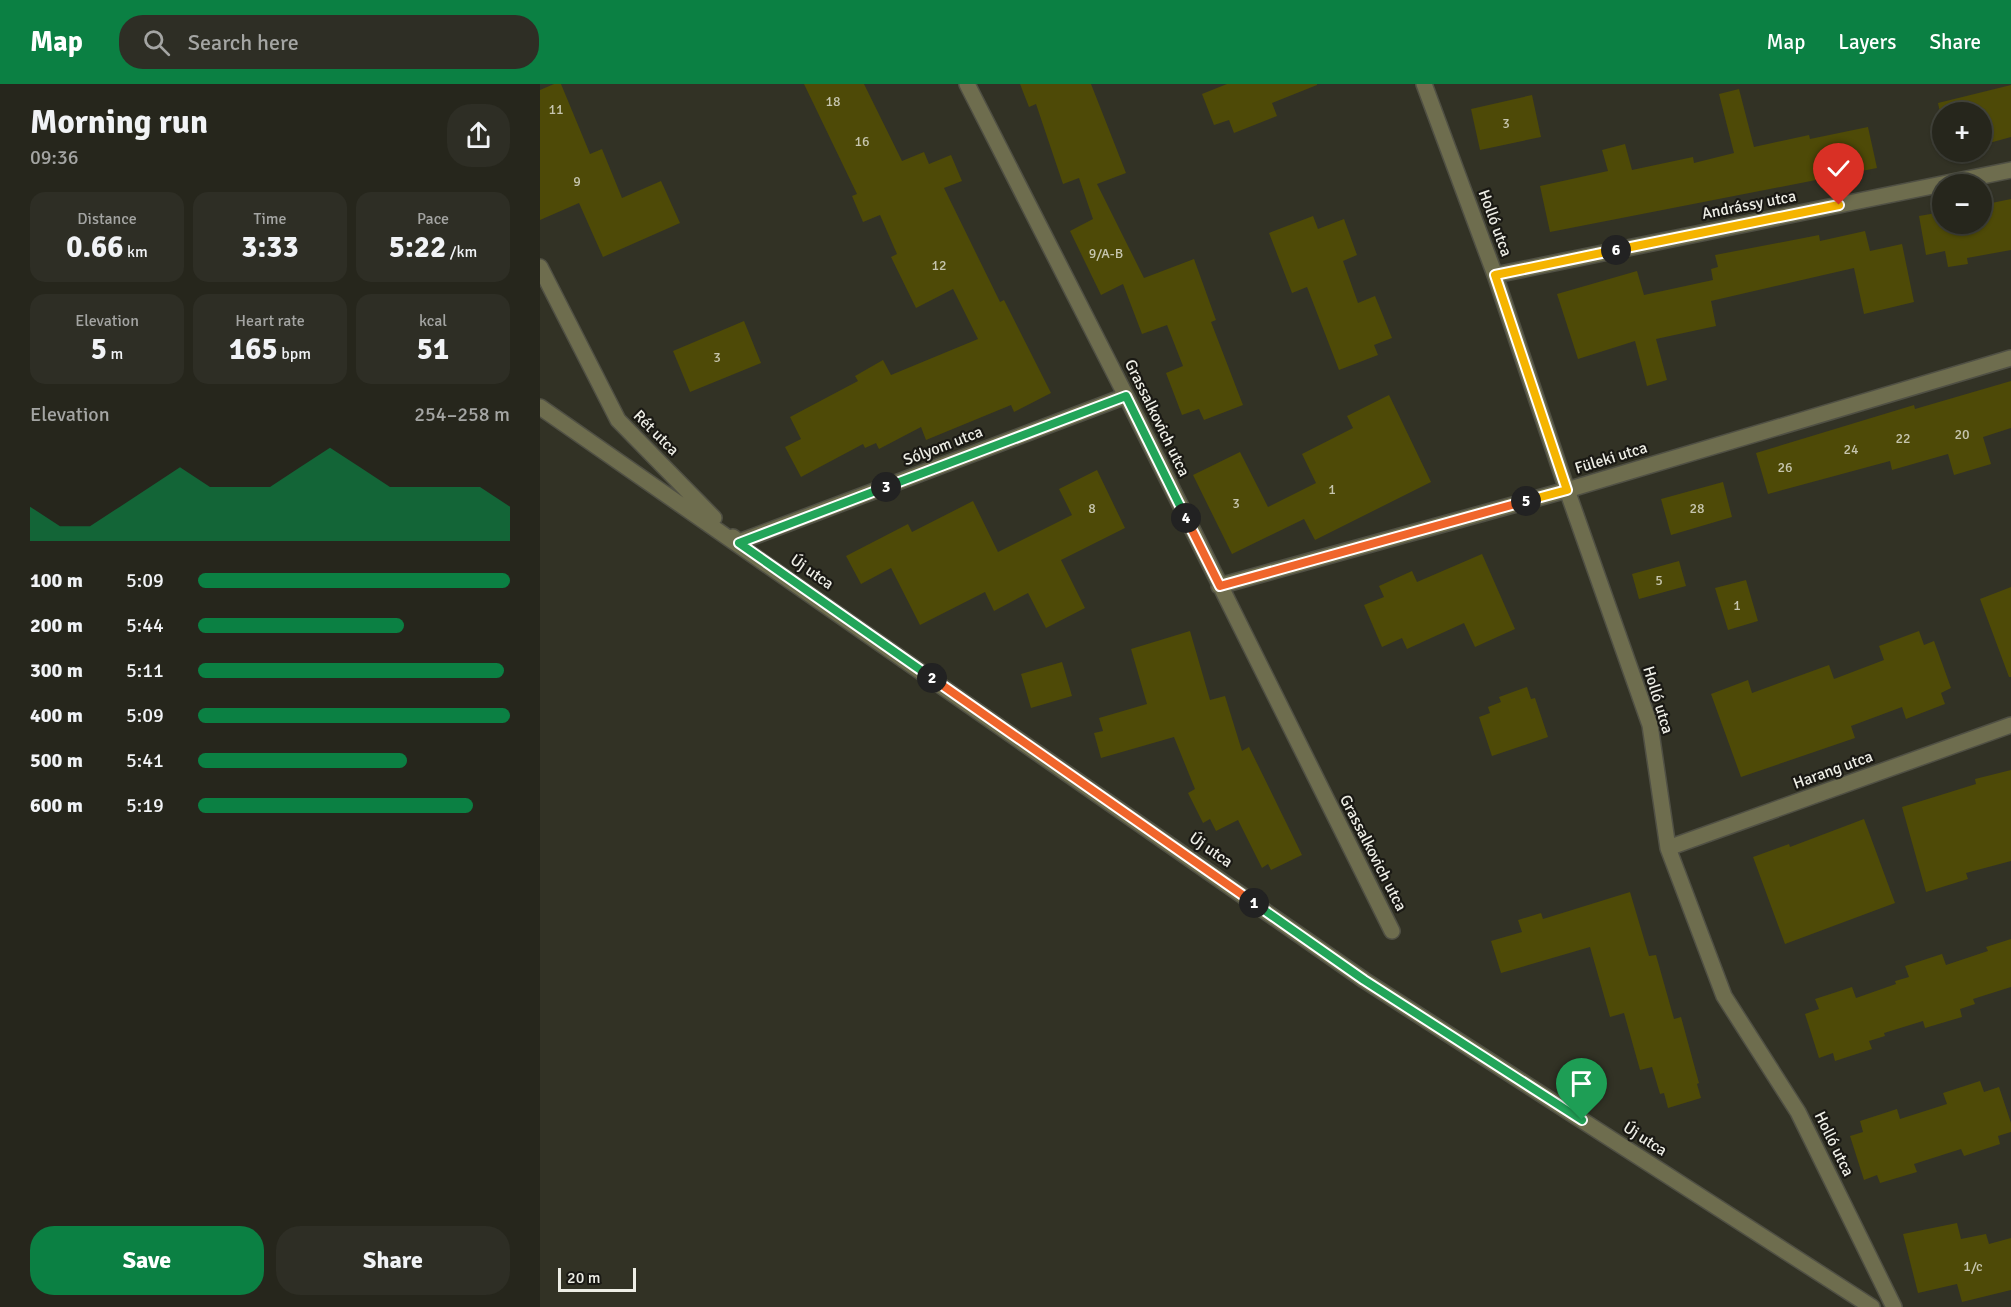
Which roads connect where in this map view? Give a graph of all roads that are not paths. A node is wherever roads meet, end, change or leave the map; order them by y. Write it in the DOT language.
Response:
graph roads {
  1 [pos="967,84"];
  2 [pos="1424,84"];
  3 [pos="2011,170"];
  4 [pos="540,267"];
  5 [pos="1495,275"];
  6 [pos="2011,358"];
  7 [pos="1126,396"];
  8 [pos="540,406"];
  9 [pos="1567,490"];
  10 [pos="739,543"];
  11 [pos="1220,586"];
  12 [pos="2011,725"];
  13 [pos="1668,848"];
  14 [pos="1392,931"];
  15 [pos="1872,1307"];
  16 [pos="1894,1307"];
  1 -- 7 [label="street, Grassalkovich utca"];
  2 -- 5 [label="street, Holló utca"];
  3 -- 5 [label="street, Andrássy utca"];
  4 -- 10 [label="street, Rét utca"];
  5 -- 9 [label="street, Holló utca"];
  6 -- 9 [label="street, Füleki utca"];
  7 -- 10 [label="street, Sólyom utca"];
  7 -- 11 [label="street, Grassalkovich utca"];
  8 -- 10 [label="street, Új utca"];
  9 -- 11 [label="street, Füleki utca"];
  9 -- 13 [label="street, Holló utca"];
  10 -- 15 [label="street, Új utca"];
  11 -- 14 [label="street, Grassalkovich utca"];
  12 -- 13 [label="street, Harang utca"];
  13 -- 16 [label="street, Holló utca"];
}
